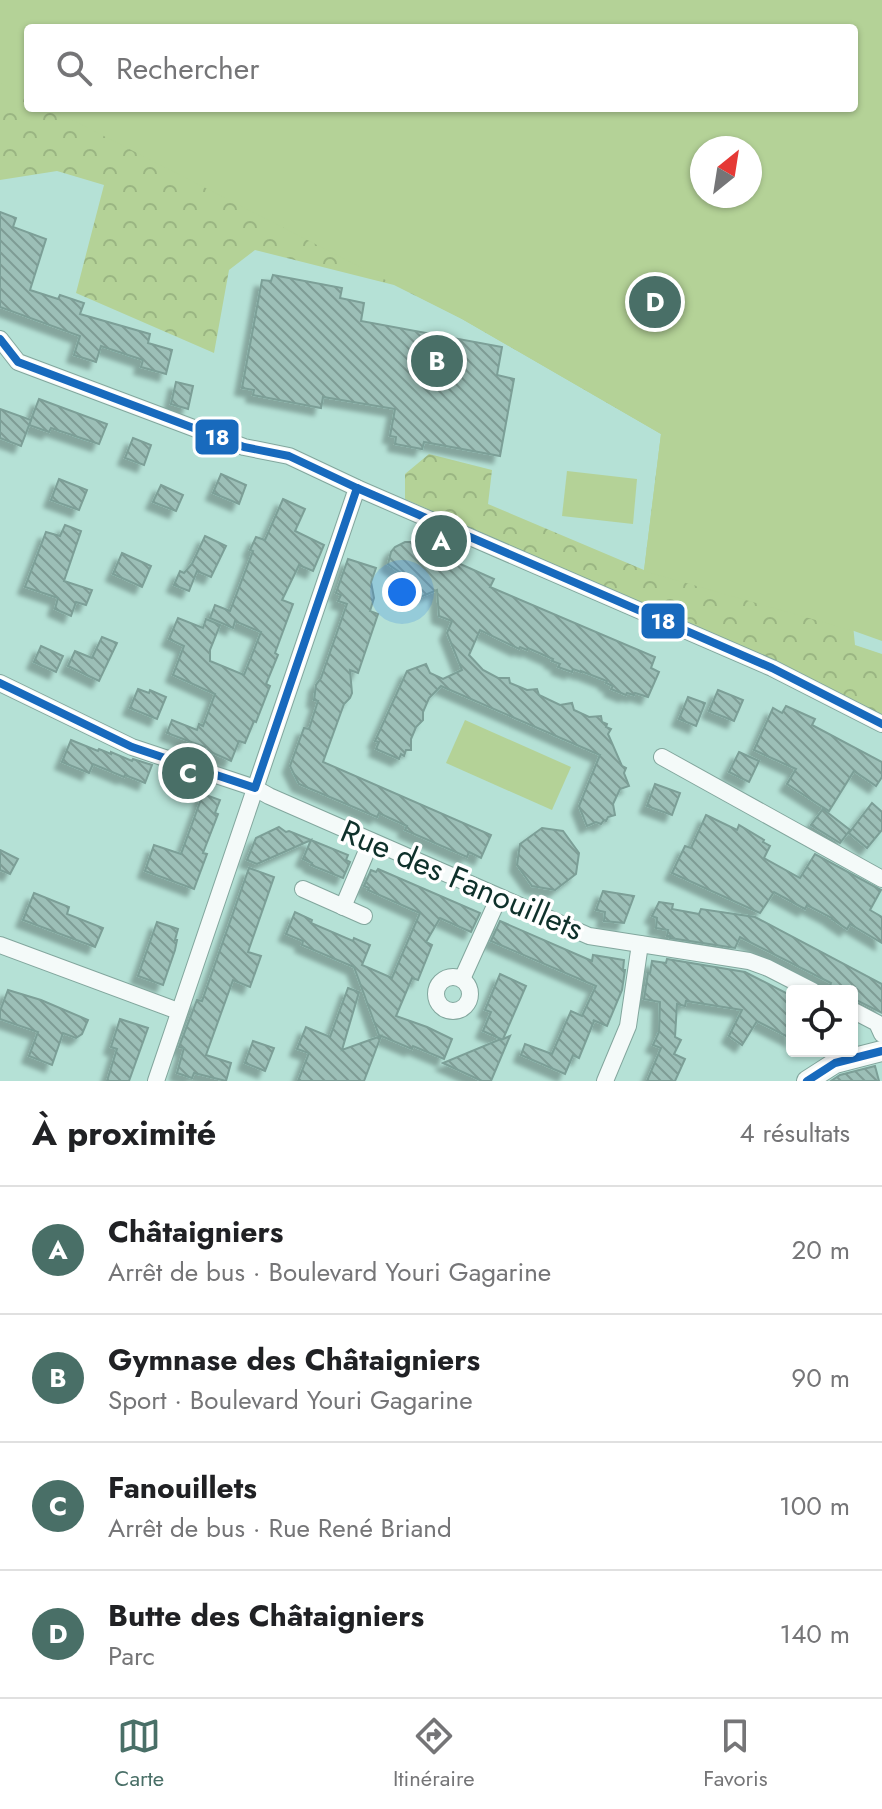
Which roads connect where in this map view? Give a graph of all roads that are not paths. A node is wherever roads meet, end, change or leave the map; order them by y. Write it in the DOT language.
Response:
graph roads {
  1 [pos="0,339"];
  2 [pos="357,488"];
  3 [pos="0,683"];
  4 [pos="882,724"];
  5 [pos="662,757"];
  6 [pos="255,788"];
  7 [pos="371,841"];
  8 [pos="882,879"];
  9 [pos="303,889"];
  10 [pos="499,897"];
  11 [pos="343,907"];
  12 [pos="364,916"];
  13 [pos="640,944"];
  14 [pos="0,945"];
  15 [pos="462,979"];
  16 [pos="801,985"];
  17 [pos="178,1011"];
  18 [pos="858,1014"];
  19 [pos="880,1027"];
  20 [pos="882,1051"];
  21 [pos="156,1081"];
  22 [pos="605,1081"];
  23 [pos="807,1081"];
  1 -- 2 [label="street"];
  2 -- 4 [label="street"];
  2 -- 6 [label="street"];
  3 -- 6 [label="street, Rue des Fanouillets"];
  5 -- 8 [label="street"];
  6 -- 7 [label="street, Rue des Fanouillets"];
  6 -- 17 [label="street"];
  7 -- 10 [label="street, Rue des Fanouillets"];
  7 -- 11 [label="street"];
  9 -- 11 [label="street"];
  10 -- 13 [label="street, Rue des Fanouillets"];
  10 -- 15 [label="street"];
  11 -- 12 [label="street"];
  13 -- 16 [label="street, Rue des Fanouillets"];
  13 -- 22 [label="street"];
  14 -- 17 [label="street"];
  17 -- 21 [label="street"];
  18 -- 19 [label="street"];
  20 -- 23 [label="street"];
}
